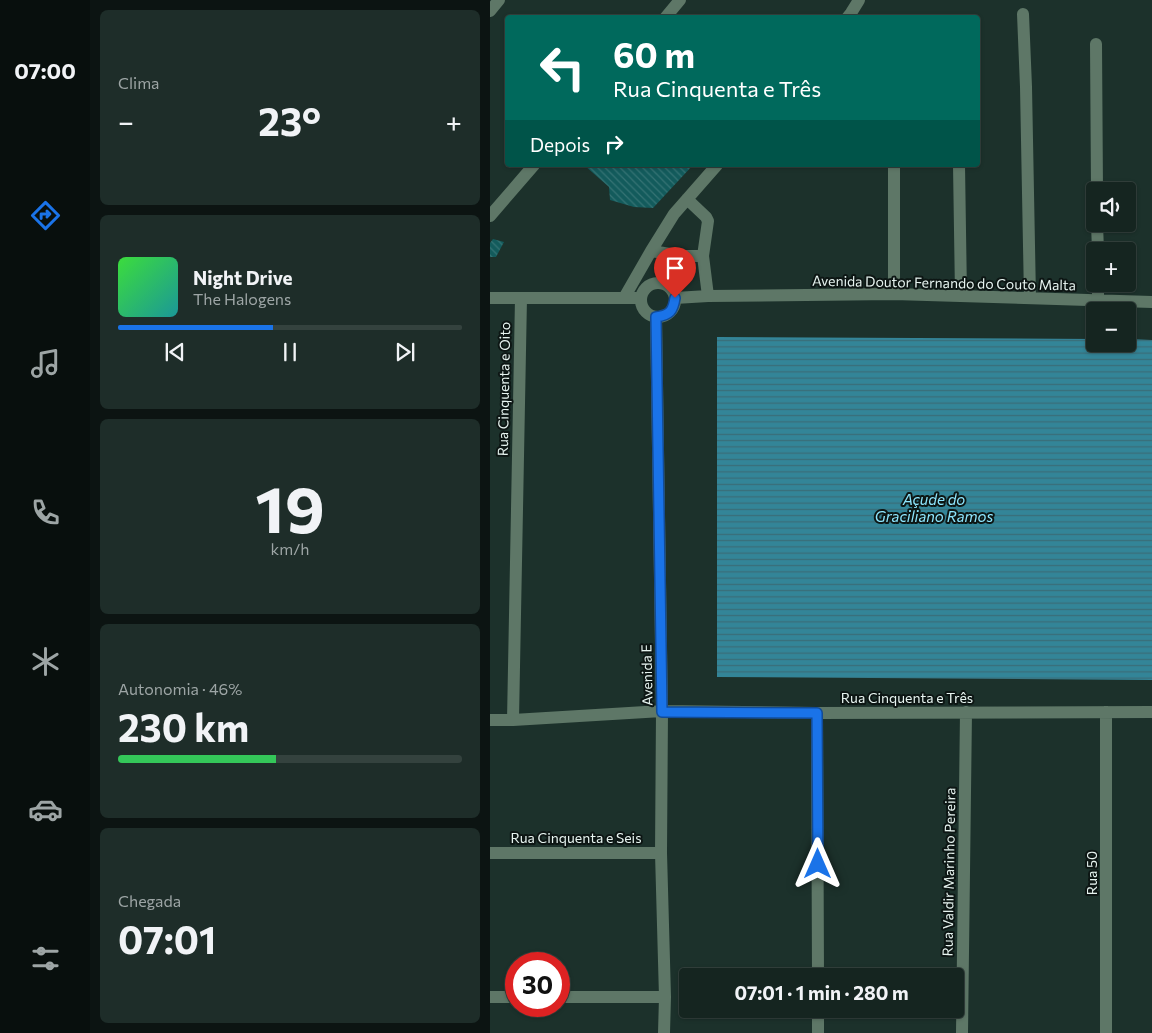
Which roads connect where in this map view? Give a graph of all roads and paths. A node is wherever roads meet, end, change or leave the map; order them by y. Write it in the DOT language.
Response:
graph roads {
  1 [pos="499,0"];
  2 [pos="680,0"];
  3 [pos="859,0"];
  4 [pos="490,11"];
  5 [pos="1023,14"];
  6 [pos="668,15"];
  7 [pos="849,15"];
  8 [pos="1096,44"];
  9 [pos="532,167"];
  10 [pos="715,167"];
  11 [pos="959,167"];
  12 [pos="894,168"];
  13 [pos="1097,182"];
  14 [pos="687,199"];
  15 [pos="490,216"];
  16 [pos="651,251"];
  17 [pos="703,256"];
  18 [pos="1098,292"];
  19 [pos="894,294"];
  20 [pos="961,295"];
  21 [pos="708,296"];
  22 [pos="490,298"];
  23 [pos="521,298"];
  24 [pos="624,298"];
  25 [pos="641,298"];
  26 [pos="675,298"];
  27 [pos="1030,298"];
  28 [pos="1098,301"];
  29 [pos="1152,302"];
  30 [pos="656,317"];
  31 [pos="662,712"];
  32 [pos="966,712"];
  33 [pos="1106,712"];
  34 [pos="1152,712"];
  35 [pos="817,713"];
  36 [pos="490,720"];
  37 [pos="512,720"];
  38 [pos="490,853"];
  39 [pos="661,853"];
  40 [pos="818,968"];
  41 [pos="490,997"];
  42 [pos="505,997"];
  43 [pos="570,997"];
  44 [pos="665,997"];
  45 [pos="818,1018"];
  46 [pos="664,1033"];
  47 [pos="818,1033"];
  48 [pos="962,1033"];
  49 [pos="1106,1033"];
  1 -- 4 [label="street"];
  2 -- 6 [label="street"];
  3 -- 7 [label="street"];
  5 -- 27 [label="street"];
  8 -- 13 [label="street"];
  9 -- 15 [label="street"];
  10 -- 14 [label="street"];
  11 -- 20 [label="street"];
  12 -- 19 [label="street"];
  14 -- 16 [label="street"];
  14 -- 17 [label="street"];
  16 -- 17 [label="street"];
  16 -- 24 [label="street"];
  17 -- 21 [label="street"];
  18 -- 28 [label="street"];
  19 -- 20 [label="street, Avenida Doutor Fernando do Couto Malta"];
  19 -- 21 [label="street, Avenida Doutor Fernando do Couto Malta"];
  20 -- 27 [label="street, Avenida Doutor Fernando do Couto Malta"];
  21 -- 26 [label="street, Avenida Doutor Fernando do Couto Malta"];
  22 -- 23 [label="street"];
  23 -- 24 [label="street"];
  23 -- 37 [label="street, Rua Cinquenta e Oito"];
  24 -- 25 [label="street"];
  25 -- 26 [label="street"];
  25 -- 30 [label="street"];
  26 -- 30 [label="street"];
  27 -- 28 [label="street, Avenida Doutor Fernando do Couto Malta"];
  28 -- 29 [label="street, Avenida Doutor Fernando do Couto Malta"];
  30 -- 31 [label="street, Avenida E"];
  31 -- 35 [label="street, Rua Cinquenta e Três"];
  31 -- 37 [label="street, Rua Cinquenta e Três"];
  31 -- 39 [label="street, Avenida E"];
  32 -- 33 [label="street, Rua Cinquenta e Três"];
  32 -- 35 [label="street, Rua Cinquenta e Três"];
  32 -- 48 [label="street, Rua Valdir Marinho Pereira"];
  33 -- 34 [label="street, Rua Cinquenta e Três"];
  33 -- 49 [label="street, Rua 50"];
  35 -- 40 [label="street"];
  36 -- 37 [label="street, Rua Cinquenta e Três"];
  38 -- 39 [label="street, Rua Cinquenta e Seis"];
  39 -- 44 [label="street, Avenida E"];
  41 -- 42 [label="street"];
  43 -- 44 [label="street"];
  44 -- 46 [label="street, Avenida E"];
  45 -- 47 [label="street"];
}
